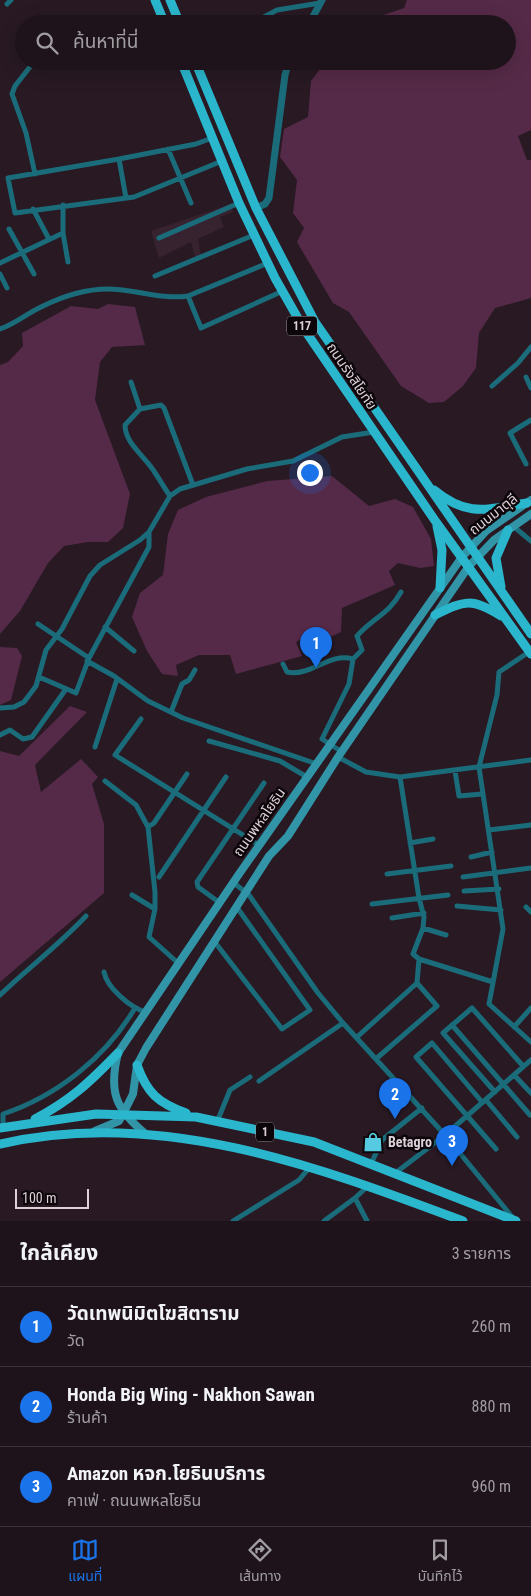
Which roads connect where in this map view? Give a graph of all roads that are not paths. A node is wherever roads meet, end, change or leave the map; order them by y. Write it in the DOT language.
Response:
graph roads {
  1 [pos="155,0"];
  2 [pos="170,0"];
  3 [pos="319,1"];
  4 [pos="161,15"];
  5 [pos="176,15"];
  6 [pos="268,15"];
  7 [pos="313,15"];
  8 [pos="28,70"];
  9 [pos="184,70"];
  10 [pos="198,70"];
  11 [pos="287,70"];
  12 [pos="202,80"];
  13 [pos="190,85"];
  14 [pos="212,138"];
  15 [pos="168,150"];
  16 [pos="119,159"];
  17 [pos="222,161"];
  18 [pos="35,174"];
  19 [pos="181,178"];
  20 [pos="126,198"];
  21 [pos="191,203"];
  22 [pos="239,203"];
  23 [pos="62,205"];
  24 [pos="256,208"];
  25 [pos="33,209"];
  26 [pos="9,229"];
  27 [pos="63,233"];
  28 [pos="254,235"];
  29 [pos="159,238"];
  30 [pos="49,239"];
  31 [pos="22,252"];
  32 [pos="68,262"];
  33 [pos="0,263"];
  34 [pos="268,263"];
  35 [pos="0,274"];
  36 [pos="34,274"];
  37 [pos="155,276"];
  38 [pos="7,288"];
  39 [pos="283,291"];
  40 [pos="188,296"];
  41 [pos="0,329"];
  42 [pos="531,347"];
  43 [pos="526,377"];
  44 [pos="131,382"];
  45 [pos="492,386"];
  46 [pos="531,388"];
  47 [pos="140,409"];
  48 [pos="531,420"];
  49 [pos="374,432"];
  50 [pos="526,464"];
  51 [pos="426,484"];
  52 [pos="193,486"];
  53 [pos="170,496"];
  54 [pos="529,502"];
  55 [pos="531,514"];
  56 [pos="436,522"];
  57 [pos="510,528"];
  58 [pos="149,532"];
  59 [pos="531,541"];
  60 [pos="470,547"];
  61 [pos="477,556"];
  62 [pos="462,557"];
  63 [pos="469,566"];
  64 [pos="440,588"];
  65 [pos="401,592"];
  66 [pos="505,597"];
  67 [pos="435,615"];
  68 [pos="506,618"];
  69 [pos="38,624"];
  70 [pos="105,627"];
  71 [pos="531,634"];
  72 [pos="56,637"];
  73 [pos="134,651"];
  74 [pos="530,653"];
  75 [pos="88,659"];
  76 [pos="353,659"];
  77 [pos="283,664"];
  78 [pos="195,670"];
  79 [pos="39,677"];
  80 [pos="117,679"];
  81 [pos="66,689"];
  82 [pos="0,708"];
  83 [pos="170,712"];
  84 [pos="140,719"];
  85 [pos="0,735"];
  86 [pos="209,741"];
  87 [pos="330,745"];
  88 [pos="95,747"];
  89 [pos="340,754"];
  90 [pos="531,760"];
  91 [pos="317,764"];
  92 [pos="480,767"];
  93 [pos="454,771"];
  94 [pos="187,774"];
  95 [pos="307,777"];
  96 [pos="400,777"];
  97 [pos="226,778"];
  98 [pos="105,781"];
  99 [pos="264,783"];
  100 [pos="174,794"];
  101 [pos="482,794"];
  102 [pos="202,811"];
  103 [pos="531,825"];
  104 [pos="148,827"];
  105 [pos="234,828"];
  106 [pos="488,830"];
  107 [pos="433,839"];
  108 [pos="410,843"];
  109 [pos="260,846"];
  110 [pos="492,852"];
  111 [pos="471,857"];
  112 [pos="451,866"];
  113 [pos="531,868"];
  114 [pos="414,871"];
  115 [pos="496,871"];
  116 [pos="387,874"];
  117 [pos="159,877"];
  118 [pos="462,877"];
  119 [pos="234,883"];
  120 [pos="499,889"];
  121 [pos="464,891"];
  122 [pos="246,892"];
  123 [pos="132,895"];
  124 [pos="448,895"];
  125 [pos="418,898"];
  126 [pos="220,903"];
  127 [pos="372,904"];
  128 [pos="236,906"];
  129 [pos="457,906"];
  130 [pos="155,909"];
  131 [pos="501,910"];
  132 [pos="424,913"];
  133 [pos="86,916"];
  134 [pos="392,918"];
  135 [pos="423,928"];
  136 [pos="446,935"];
  137 [pos="213,940"];
  138 [pos="420,959"];
  139 [pos="178,963"];
  140 [pos="104,972"];
  141 [pos="492,982"];
  142 [pos="416,983"];
  143 [pos="0,995"];
  144 [pos="135,1008"];
  145 [pos="531,1008"];
  146 [pos="145,1012"];
  147 [pos="343,1023"];
  148 [pos="452,1025"];
  149 [pos="514,1027"];
  150 [pos="357,1037"];
  151 [pos="531,1042"];
  152 [pos="118,1053"];
  153 [pos="377,1058"];
  154 [pos="531,1060"];
  155 [pos="137,1066"];
  156 [pos="523,1066"];
  157 [pos="514,1075"];
  158 [pos="250,1077"];
  159 [pos="259,1082"];
  160 [pos="503,1084"];
  161 [pos="494,1092"];
  162 [pos="531,1093"];
  163 [pos="484,1101"];
  164 [pos="422,1108"];
  165 [pos="2,1114"];
  166 [pos="124,1114"];
  167 [pos="530,1115"];
  168 [pos="467,1116"];
  169 [pos="196,1117"];
  170 [pos="28,1122"];
  171 [pos="217,1123"];
  172 [pos="1,1127"];
  173 [pos="95,1131"];
  174 [pos="147,1135"];
  175 [pos="446,1135"];
  176 [pos="517,1137"];
  177 [pos="0,1144"];
  178 [pos="496,1149"];
  179 [pos="370,1164"];
  180 [pos="311,1167"];
  181 [pos="394,1174"];
  182 [pos="368,1186"];
  183 [pos="355,1198"];
  184 [pos="233,1221"];
  185 [pos="324,1221"];
  186 [pos="367,1221"];
  187 [pos="463,1221"];
  188 [pos="516,1221"];
  1 -- 4 [label="main road"];
  2 -- 5 [label="main road"];
  3 -- 6 [label="street"];
  3 -- 7 [label="street"];
  8 -- 18 [label="street"];
  9 -- 13 [label="main road, ถนนรังสิโยทัย / 117"];
  10 -- 12 [label="main road, ถนนรังสิโยทัย / 117"];
  11 -- 24 [label="street"];
  12 -- 13 [label="main road"];
  12 -- 24 [label="main road, ถนนรังสิโยทัย / 117"];
  13 -- 14 [label="main road, ถนนรังสิโยทัย / 117"];
  14 -- 15 [label="street"];
  14 -- 17 [label="main road, ถนนรังสิโยทัย / 117"];
  15 -- 16 [label="street"];
  15 -- 19 [label="street"];
  16 -- 18 [label="street"];
  16 -- 20 [label="street"];
  17 -- 19 [label="street"];
  17 -- 22 [label="main road, ถนนรังสิโยทัย / 117"];
  18 -- 25 [label="street"];
  19 -- 20 [label="street"];
  19 -- 21 [label="street"];
  20 -- 23 [label="street"];
  22 -- 28 [label="main road, ถนนรังสิโยทัย / 117"];
  22 -- 29 [label="street"];
  23 -- 25 [label="street"];
  23 -- 27 [label="street"];
  24 -- 51 [label="main road, ถนนรังสิโยทัย / 117"];
  25 -- 30 [label="street"];
  26 -- 31 [label="street"];
  27 -- 30 [label="street"];
  27 -- 32 [label="street"];
  28 -- 34 [label="main road, ถนนรังสิโยทัย / 117"];
  28 -- 37 [label="street"];
  30 -- 31 [label="street"];
  31 -- 33 [label="street"];
  31 -- 36 [label="street"];
  34 -- 39 [label="main road, ถนนรังสิโยทัย / 117"];
  34 -- 40 [label="street"];
  35 -- 38 [label="street"];
  39 -- 40 [label="street"];
  39 -- 49 [label="main road, ถนนรังสิโยทัย / 117"];
  40 -- 41 [label="street"];
  42 -- 45 [label="street"];
  43 -- 46 [label="street"];
  44 -- 47 [label="street"];
  47 -- 52 [label="street"];
  47 -- 53 [label="street"];
  48 -- 50 [label="street"];
  49 -- 52 [label="street"];
  49 -- 56 [label="main road, ถนนรังสิโยทัย / 117"];
  51 -- 54 [label="main road"];
  51 -- 60 [label="main road, ถนนรังสิโยทัย / 117"];
  52 -- 53 [label="street"];
  53 -- 58 [label="street"];
  54 -- 60 [label="main road, ถนนมาตุลี"];
  55 -- 57 [label="main road, ถนนมาตุลี"];
  56 -- 62 [label="main road, ถนนรังสิโยทัย / 117"];
  56 -- 64 [label="main road"];
  57 -- 59 [label="street"];
  57 -- 61 [label="main road, ถนนมาตุลี"];
  57 -- 66 [label="main road"];
  58 -- 70 [label="street"];
  58 -- 72 [label="street"];
  60 -- 61 [label="main road, ถนนรังสิโยทัย / 117"];
  60 -- 62 [label="main road, ถนนมาตุลี"];
  61 -- 63 [label="main road, ถนนมาตุลี"];
  61 -- 66 [label="main road, ถนนรังสิโยทัย / 117"];
  62 -- 63 [label="main road, ถนนรังสิโยทัย / 117"];
  62 -- 64 [label="main road, ถนนพหลโยธิน"];
  63 -- 67 [label="main road, ถนนพหลโยธิน"];
  63 -- 68 [label="main road, ถนนรังสิโยทัย / 117"];
  64 -- 87 [label="main road, ถนนพหลโยธิน"];
  65 -- 76 [label="street"];
  66 -- 71 [label="main road, ถนนรังสิโยทัย / 117"];
  67 -- 68 [label="main road"];
  67 -- 89 [label="main road, ถนนพหลโยธิน"];
  68 -- 74 [label="main road, ถนนรังสิโยทัย / 117"];
  69 -- 72 [label="street"];
  70 -- 73 [label="street"];
  70 -- 75 [label="street"];
  72 -- 75 [label="street"];
  72 -- 79 [label="street"];
  74 -- 92 [label="street"];
  75 -- 80 [label="street"];
  75 -- 81 [label="street"];
  76 -- 77 [label="street"];
  76 -- 87 [label="street"];
  78 -- 83 [label="street"];
  79 -- 81 [label="street"];
  79 -- 82 [label="street"];
  80 -- 83 [label="street"];
  80 -- 88 [label="street"];
  81 -- 85 [label="street"];
  83 -- 91 [label="street"];
  84 -- 100 [label="street"];
  86 -- 95 [label="street"];
  87 -- 89 [label="street"];
  87 -- 91 [label="main road, ถนนพหลโยธิน"];
  89 -- 96 [label="street"];
  89 -- 122 [label="main road, ถนนพหลโยธิน"];
  90 -- 92 [label="street"];
  91 -- 95 [label="main road, ถนนพหลโยธิน"];
  92 -- 93 [label="street"];
  92 -- 101 [label="street"];
  93 -- 96 [label="street"];
  93 -- 101 [label="street"];
  94 -- 100 [label="street"];
  95 -- 109 [label="main road, ถนนพหลโยธิน"];
  96 -- 108 [label="street"];
  97 -- 102 [label="street"];
  98 -- 104 [label="street"];
  99 -- 105 [label="street"];
  100 -- 102 [label="street"];
  100 -- 104 [label="street"];
  101 -- 106 [label="street"];
  102 -- 105 [label="street"];
  102 -- 117 [label="street"];
  103 -- 106 [label="street"];
  104 -- 130 [label="street"];
  105 -- 109 [label="street"];
  105 -- 126 [label="street"];
  106 -- 110 [label="street"];
  107 -- 108 [label="street"];
  108 -- 114 [label="street"];
  109 -- 119 [label="main road, ถนนพหลโยธิน"];
  110 -- 111 [label="street"];
  110 -- 115 [label="street"];
  112 -- 114 [label="street"];
  113 -- 115 [label="street"];
  114 -- 116 [label="street"];
  114 -- 125 [label="street"];
  115 -- 118 [label="street"];
  115 -- 120 [label="street"];
  119 -- 122 [label="street"];
  119 -- 126 [label="main road, ถนนพหลโยธิน"];
  120 -- 121 [label="street"];
  120 -- 131 [label="street"];
  122 -- 128 [label="main road, ถนนพหลโยธิน"];
  122 -- 147 [label="street"];
  123 -- 130 [label="street"];
  124 -- 125 [label="street"];
  125 -- 127 [label="street"];
  125 -- 132 [label="street"];
  126 -- 139 [label="main road, ถนนพหลโยธิน"];
  128 -- 137 [label="main road, ถนนพหลโยธิน"];
  128 -- 137 [label="street"];
  129 -- 131 [label="street"];
  130 -- 139 [label="street"];
  131 -- 141 [label="street"];
  132 -- 134 [label="street"];
  132 -- 135 [label="street"];
  133 -- 143 [label="street"];
  135 -- 136 [label="street"];
  135 -- 138 [label="street"];
  137 -- 155 [label="main road, ถนนพหลโยธิน"];
  138 -- 141 [label="street"];
  138 -- 142 [label="street"];
  139 -- 146 [label="main road, ถนนพหลโยธิน"];
  140 -- 144 [label="street"];
  141 -- 149 [label="street"];
  142 -- 150 [label="street"];
  142 -- 153 [label="street"];
  144 -- 146 [label="street"];
  144 -- 165 [label="street"];
  145 -- 149 [label="street"];
  146 -- 152 [label="main road, ถนนพหลโยธิน"];
  147 -- 150 [label="street"];
  147 -- 159 [label="street"];
  148 -- 156 [label="street"];
  148 -- 160 [label="street"];
  148 -- 161 [label="street"];
  149 -- 151 [label="street"];
  150 -- 153 [label="street"];
  152 -- 166 [label="main road, ถนนพหลโยธิน"];
  152 -- 170 [label="main road"];
  153 -- 164 [label="street"];
  154 -- 156 [label="street"];
  155 -- 166 [label="main road, ถนนพหลโยธิน"];
  155 -- 169 [label="main road"];
  156 -- 157 [label="street"];
  157 -- 160 [label="street"];
  157 -- 162 [label="street"];
  158 -- 171 [label="street"];
  160 -- 161 [label="street"];
  160 -- 167 [label="street"];
  161 -- 163 [label="street"];
  163 -- 168 [label="street"];
  163 -- 168 [label="street"];
  163 -- 176 [label="street"];
  164 -- 175 [label="street"];
  164 -- 179 [label="street"];
  165 -- 172 [label="street"];
  166 -- 169 [label="main road, 1"];
  166 -- 170 [label="main road, 1"];
  166 -- 173 [label="main road"];
  166 -- 174 [label="main road, ถนนพหลโยธิน"];
  168 -- 175 [label="street"];
  168 -- 178 [label="street"];
  169 -- 171 [label="main road, 1"];
  170 -- 172 [label="main road, 1"];
  171 -- 179 [label="main road, 1"];
  173 -- 174 [label="main road, 1"];
  173 -- 177 [label="main road, 1"];
  174 -- 180 [label="main road, 1"];
  175 -- 181 [label="street"];
  175 -- 188 [label="street"];
  179 -- 181 [label="main road, 1"];
  180 -- 182 [label="main road, 1"];
  180 -- 184 [label="street"];
  181 -- 188 [label="main road, 1"];
  182 -- 183 [label="street"];
  182 -- 187 [label="main road, 1"];
  183 -- 185 [label="street"];
  183 -- 186 [label="street"];
}
